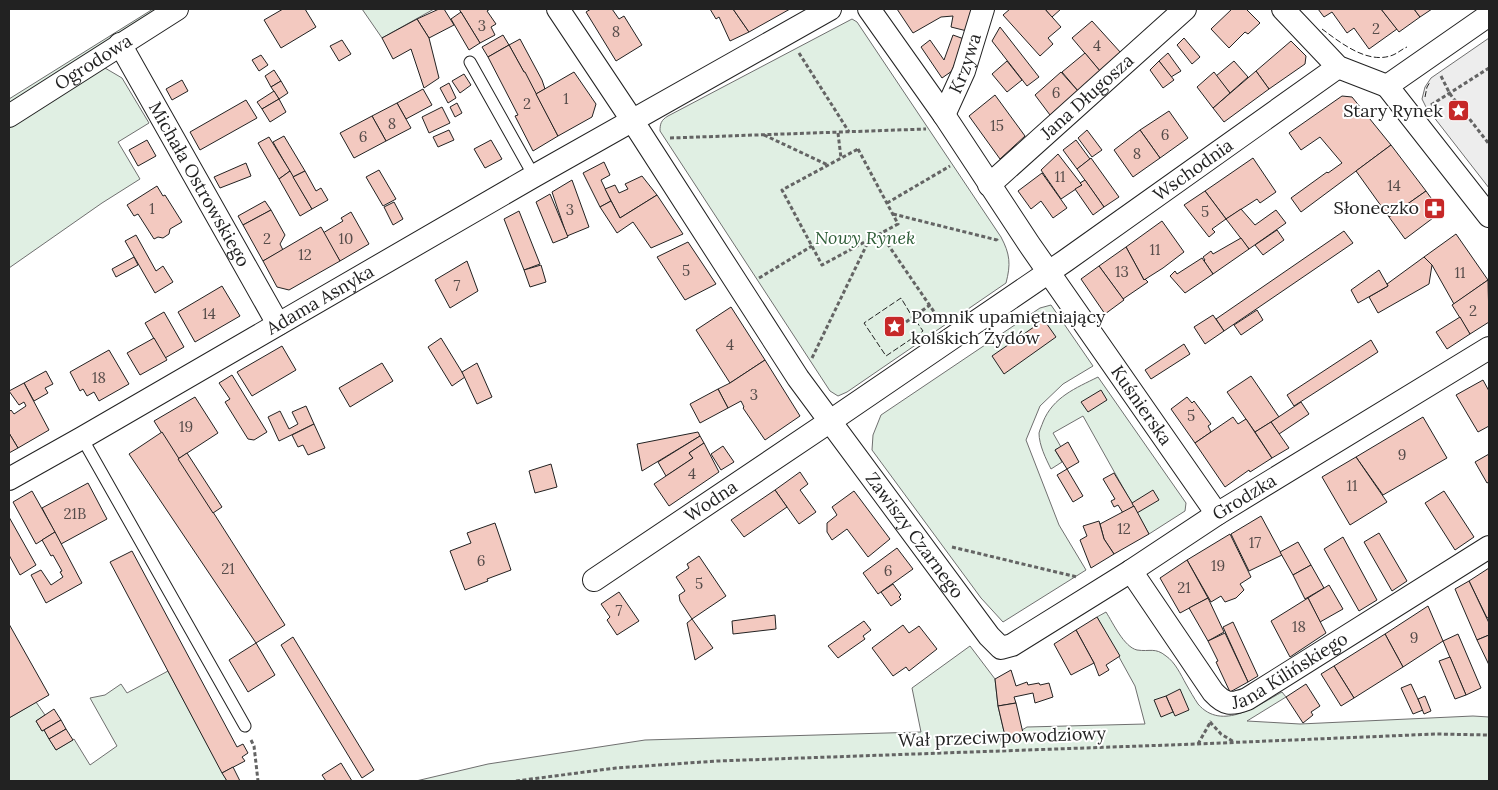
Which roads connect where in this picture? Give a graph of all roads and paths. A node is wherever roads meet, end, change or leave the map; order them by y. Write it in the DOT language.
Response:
graph roads {
  1 [pos="176,9"];
  2 [pos="558,9"];
  3 [pos="830,9"];
  4 [pos="869,9"];
  5 [pos="983,9"];
  6 [pos="1185,9"];
  7 [pos="1283,9"];
  8 [pos="1489,15"];
  9 [pos="120,44"];
  10 [pos="796,48"];
  11 [pos="470,62"];
  12 [pos="1338,67"];
  13 [pos="1489,68"];
  14 [pos="1439,73"];
  15 [pos="1387,86"];
  16 [pos="1450,94"];
  17 [pos="1426,107"];
  18 [pos="9,116"];
  19 [pos="632,120"];
  20 [pos="936,122"];
  21 [pos="838,133"];
  22 [pos="849,133"];
  23 [pos="763,135"];
  24 [pos="664,138"];
  25 [pos="1489,144"];
  26 [pos="841,158"];
  27 [pos="829,165"];
  28 [pos="952,165"];
  29 [pos="534,176"];
  30 [pos="989,185"];
  31 [pos="887,202"];
  32 [pos="892,214"];
  33 [pos="1489,216"];
  34 [pos="880,233"];
  35 [pos="870,239"];
  36 [pos="812,246"];
  37 [pos="1001,247"];
  38 [pos="1048,272"];
  39 [pos="757,279"];
  40 [pos="930,305"];
  41 [pos="906,322"];
  42 [pos="278,324"];
  43 [pos="944,326"];
  44 [pos="1489,348"];
  45 [pos="810,361"];
  46 [pos="829,422"];
  47 [pos="82,438"];
  48 [pos="9,478"];
  49 [pos="1217,514"];
  50 [pos="946,546"];
  51 [pos="1489,547"];
  52 [pos="1131,571"];
  53 [pos="1079,578"];
  54 [pos="594,580"];
  55 [pos="1001,648"];
  56 [pos="245,726"];
  57 [pos="1489,735"];
  58 [pos="258,781"];
  59 [pos="516,781"];
  1 -- 9 [label="street, Ogrodowa"];
  2 -- 19 [label="street"];
  3 -- 19 [label="street"];
  4 -- 20 [label="street"];
  5 -- 20 [label="street, Krzywa"];
  6 -- 30 [label="street, Jana Długosza"];
  7 -- 12 [label="street"];
  8 -- 15 [label="street"];
  9 -- 18 [label="street, Ogrodowa"];
  9 -- 42 [label="street, Michała Ostrowskiego"];
  10 -- 22 [label="path"];
  11 -- 29 [label="lane"];
  12 -- 15 [label="street"];
  12 -- 38 [label="street, Wschodnia"];
  13 -- 16 [label="path"];
  14 -- 16 [label="path"];
  15 -- 33 [label="street"];
  16 -- 17 [label="path"];
  16 -- 25 [label="path"];
  19 -- 29 [label="street, Adama Asnyka"];
  19 -- 46 [label="street"];
  20 -- 22 [label="path"];
  20 -- 30 [label="street"];
  21 -- 22 [label="path"];
  21 -- 23 [label="path"];
  21 -- 26 [label="path"];
  23 -- 24 [label="path"];
  23 -- 27 [label="path"];
  26 -- 27 [label="path"];
  26 -- 31 [label="path"];
  27 -- 36 [label="path"];
  28 -- 31 [label="path"];
  29 -- 42 [label="street, Adama Asnyka"];
  30 -- 38 [label="street"];
  31 -- 32 [label="path"];
  32 -- 34 [label="path"];
  32 -- 37 [label="path"];
  34 -- 35 [label="path"];
  34 -- 40 [label="path"];
  35 -- 36 [label="path"];
  35 -- 45 [label="path"];
  36 -- 39 [label="path"];
  38 -- 46 [label="street"];
  38 -- 49 [label="street, Kuśnierska"];
  40 -- 41 [label="path"];
  40 -- 43 [label="path"];
  42 -- 47 [label="street, Adama Asnyka"];
  44 -- 49 [label="street, Grodzka"];
  46 -- 54 [label="street, Wodna"];
  46 -- 55 [label="street, Zawiszy Czarnego"];
  47 -- 48 [label="street, Adama Asnyka"];
  47 -- 56 [label="lane"];
  49 -- 52 [label="street, Grodzka"];
  50 -- 53 [label="path"];
  51 -- 52 [label="street, Jana Kilińskiego"];
  52 -- 55 [label="street, Grodzka"];
  56 -- 58 [label="path"];
  57 -- 59 [label="path, Wał przeciwpowodziowy"];
}
